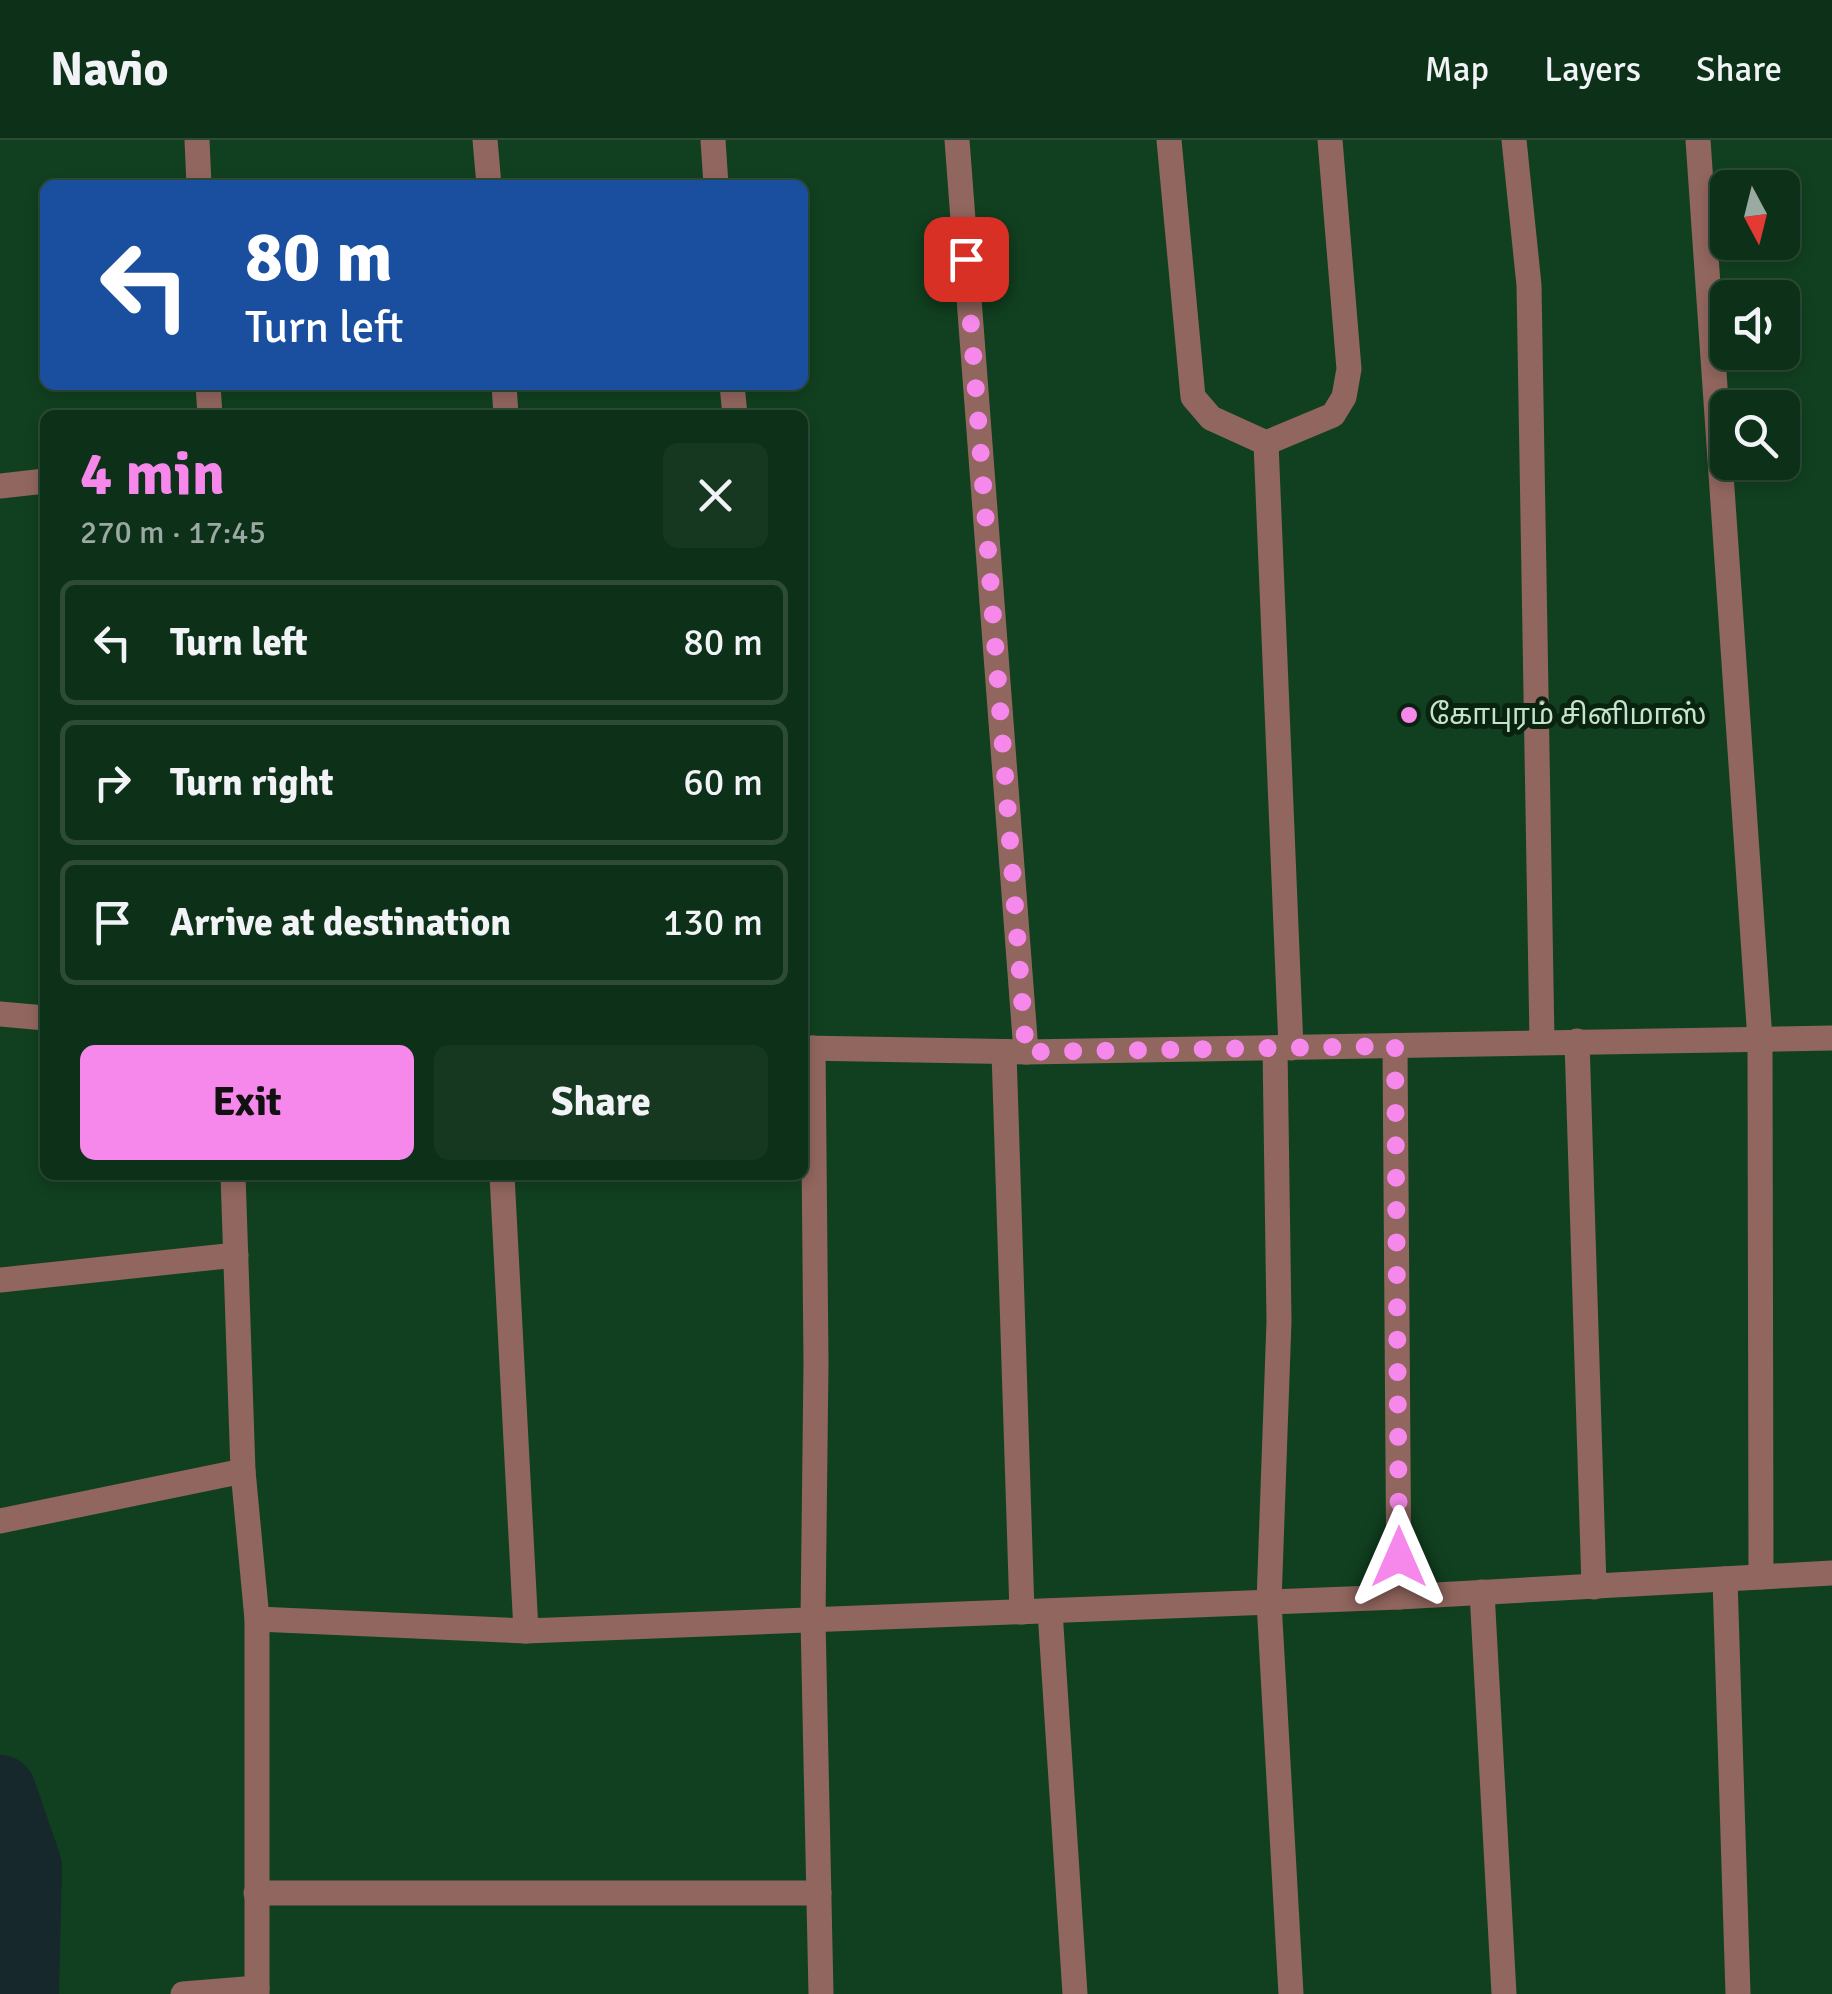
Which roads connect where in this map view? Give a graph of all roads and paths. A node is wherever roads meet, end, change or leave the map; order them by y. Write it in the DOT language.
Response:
graph roads {
  1 [pos="196,140"];
  2 [pos="485,140"];
  3 [pos="713,140"];
  4 [pos="957,140"];
  5 [pos="1168,140"];
  6 [pos="1330,140"];
  7 [pos="1514,140"];
  8 [pos="1698,140"];
  9 [pos="199,180"];
  10 [pos="489,180"];
  11 [pos="716,180"];
  12 [pos="1266,443"];
  13 [pos="40,481"];
  14 [pos="0,486"];
  15 [pos="0,1014"];
  16 [pos="40,1018"];
  17 [pos="1832,1038"];
  18 [pos="1760,1040"];
  19 [pos="1542,1042"];
  20 [pos="1576,1042"];
  21 [pos="1395,1046"];
  22 [pos="808,1048"];
  23 [pos="1283,1048"];
  24 [pos="1015,1052"];
  25 [pos="233,1180"];
  26 [pos="502,1180"];
  27 [pos="236,1255"];
  28 [pos="0,1280"];
  29 [pos="243,1471"];
  30 [pos="0,1521"];
  31 [pos="1832,1573"];
  32 [pos="1761,1577"];
  33 [pos="1725,1579"];
  34 [pos="1594,1587"];
  35 [pos="1482,1592"];
  36 [pos="1399,1596"];
  37 [pos="1269,1602"];
  38 [pos="1050,1610"];
  39 [pos="1022,1612"];
  40 [pos="257,1619"];
  41 [pos="812,1620"];
  42 [pos="526,1631"];
  43 [pos="256,1893"];
  44 [pos="819,1893"];
  45 [pos="257,1991"];
  46 [pos="183,1994"];
  47 [pos="821,1994"];
  48 [pos="1074,1994"];
  49 [pos="1291,1994"];
  50 [pos="1504,1994"];
  51 [pos="1738,1994"];
  1 -- 9 [label="street"];
  2 -- 10 [label="street"];
  3 -- 11 [label="street"];
  4 -- 24 [label="street"];
  5 -- 12 [label="street"];
  6 -- 12 [label="street"];
  7 -- 19 [label="street"];
  8 -- 18 [label="street"];
  12 -- 23 [label="street"];
  13 -- 14 [label="street"];
  15 -- 16 [label="street"];
  17 -- 18 [label="street"];
  18 -- 20 [label="street"];
  18 -- 32 [label="street"];
  19 -- 20 [label="street"];
  19 -- 21 [label="street"];
  20 -- 34 [label="street"];
  21 -- 23 [label="street"];
  21 -- 36 [label="street"];
  22 -- 24 [label="street"];
  22 -- 41 [label="street"];
  23 -- 24 [label="street"];
  23 -- 37 [label="street"];
  24 -- 39 [label="street"];
  25 -- 27 [label="street"];
  26 -- 42 [label="street"];
  27 -- 28 [label="street"];
  27 -- 29 [label="street"];
  29 -- 30 [label="street"];
  29 -- 40 [label="street"];
  31 -- 32 [label="street"];
  32 -- 33 [label="street"];
  33 -- 34 [label="street"];
  33 -- 51 [label="street"];
  34 -- 35 [label="street"];
  35 -- 36 [label="street"];
  35 -- 50 [label="street"];
  36 -- 37 [label="street"];
  37 -- 38 [label="street"];
  37 -- 49 [label="street"];
  38 -- 39 [label="street"];
  38 -- 48 [label="street"];
  39 -- 41 [label="street"];
  40 -- 42 [label="street"];
  40 -- 43 [label="street"];
  41 -- 42 [label="street"];
  41 -- 44 [label="street"];
  43 -- 44 [label="street"];
  43 -- 45 [label="street"];
  44 -- 47 [label="street"];
  45 -- 46 [label="street"];
}
